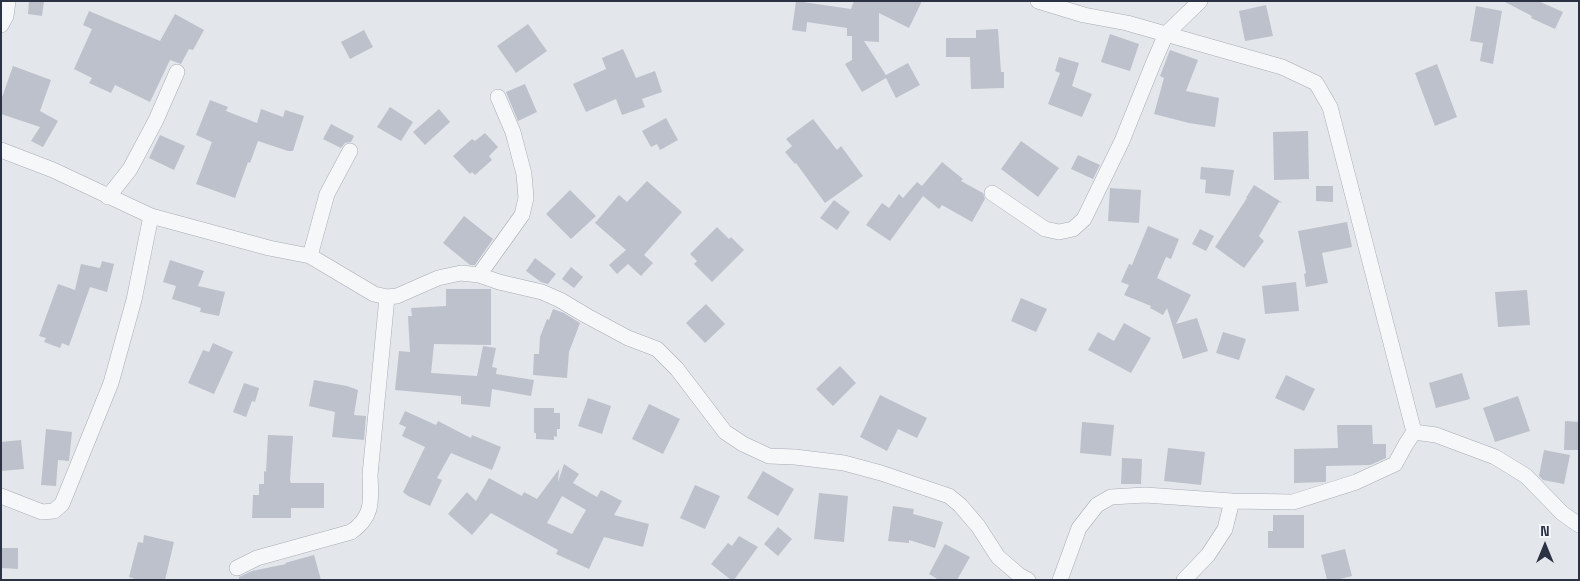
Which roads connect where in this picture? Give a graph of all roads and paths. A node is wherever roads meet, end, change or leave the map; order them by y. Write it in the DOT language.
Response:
graph roads {
  1 [pos="8,1"];
  2 [pos="1038,1"];
  3 [pos="1200,1"];
  4 [pos="1,25"];
  5 [pos="1166,34"];
  6 [pos="177,72"];
  7 [pos="498,97"];
  8 [pos="1,150"];
  9 [pos="350,151"];
  10 [pos="992,193"];
  11 [pos="108,197"];
  12 [pos="151,216"];
  13 [pos="310,256"];
  14 [pos="479,275"];
  15 [pos="387,297"];
  16 [pos="1414,432"];
  17 [pos="1,496"];
  18 [pos="1232,501"];
  19 [pos="1579,525"];
  20 [pos="237,568"];
  21 [pos="1066,579"];
  22 [pos="1028,580"];
  23 [pos="1184,580"];
  1 -- 4 [label="street"];
  2 -- 5 [label="street"];
  3 -- 5 [label="street"];
  5 -- 10 [label="street"];
  5 -- 16 [label="street"];
  6 -- 11 [label="street"];
  7 -- 14 [label="street"];
  8 -- 11 [label="street"];
  9 -- 13 [label="street"];
  11 -- 12 [label="street"];
  12 -- 13 [label="street"];
  12 -- 17 [label="street"];
  13 -- 15 [label="street"];
  14 -- 15 [label="street"];
  14 -- 22 [label="street"];
  15 -- 20 [label="street"];
  16 -- 18 [label="street"];
  16 -- 19 [label="street"];
  18 -- 21 [label="street"];
  18 -- 23 [label="street"];
}
